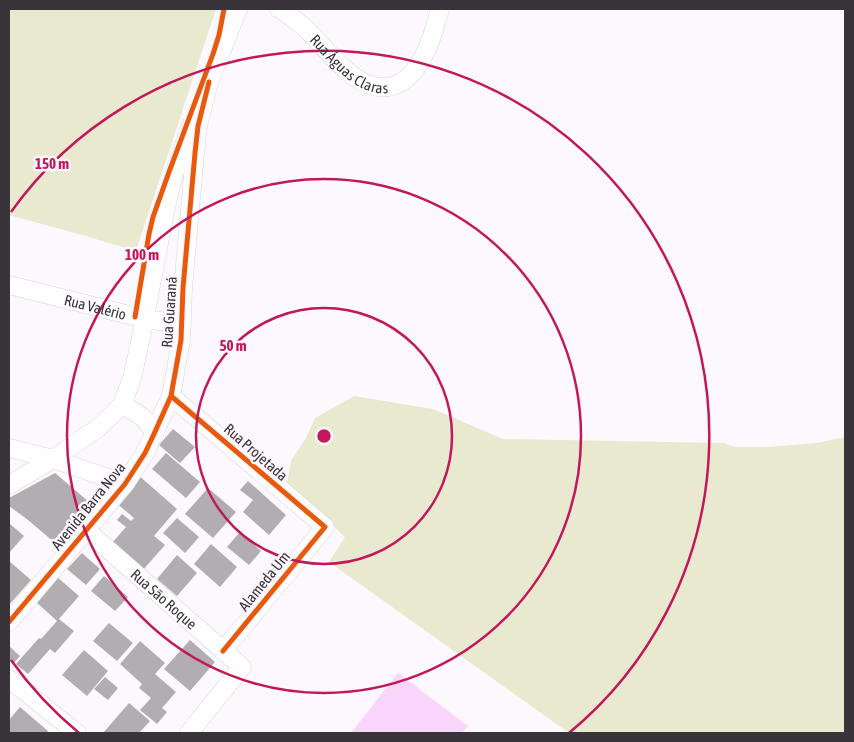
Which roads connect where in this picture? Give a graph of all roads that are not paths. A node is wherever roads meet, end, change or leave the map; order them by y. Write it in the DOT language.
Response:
graph roads {
  1 [pos="238,9"];
  2 [pos="440,9"];
  3 [pos="282,10"];
  4 [pos="209,82"];
  5 [pos="9,285"];
  6 [pos="145,319"];
  7 [pos="182,324"];
  8 [pos="172,396"];
  9 [pos="122,405"];
  10 [pos="154,434"];
  11 [pos="9,448"];
  12 [pos="53,459"];
  13 [pos="125,484"];
  14 [pos="9,485"];
  15 [pos="325,527"];
  16 [pos="86,530"];
  17 [pos="9,622"];
  18 [pos="223,651"];
  19 [pos="9,678"];
  20 [pos="77,733"];
  21 [pos="189,733"];
  1 -- 4 [label="street, Rua Guaraná"];
  2 -- 3 [label="street, Rua Águas Claras"];
  4 -- 6 [label="street, Rua Guaraná"];
  4 -- 7 [label="street, Rua Guaraná"];
  5 -- 6 [label="street, Rua Valério"];
  6 -- 7 [label="street, Rua Valério"];
  6 -- 9 [label="street, Rua Guaraná"];
  7 -- 8 [label="street, Rua Guaraná"];
  8 -- 10 [label="street, Avenida Barra Nova"];
  8 -- 15 [label="street, Rua Projetada"];
  9 -- 10 [label="street"];
  9 -- 12 [label="street"];
  10 -- 13 [label="street, Avenida Barra Nova"];
  11 -- 12 [label="street"];
  12 -- 13 [label="street"];
  12 -- 14 [label="street"];
  13 -- 16 [label="street, Avenida Barra Nova"];
  15 -- 18 [label="street, Alameda Um"];
  16 -- 17 [label="street, Avenida Barra Nova"];
  16 -- 18 [label="street, Rua São Roque"];
  18 -- 21 [label="street, Rua São Roque"];
  19 -- 20 [label="street"];
}
